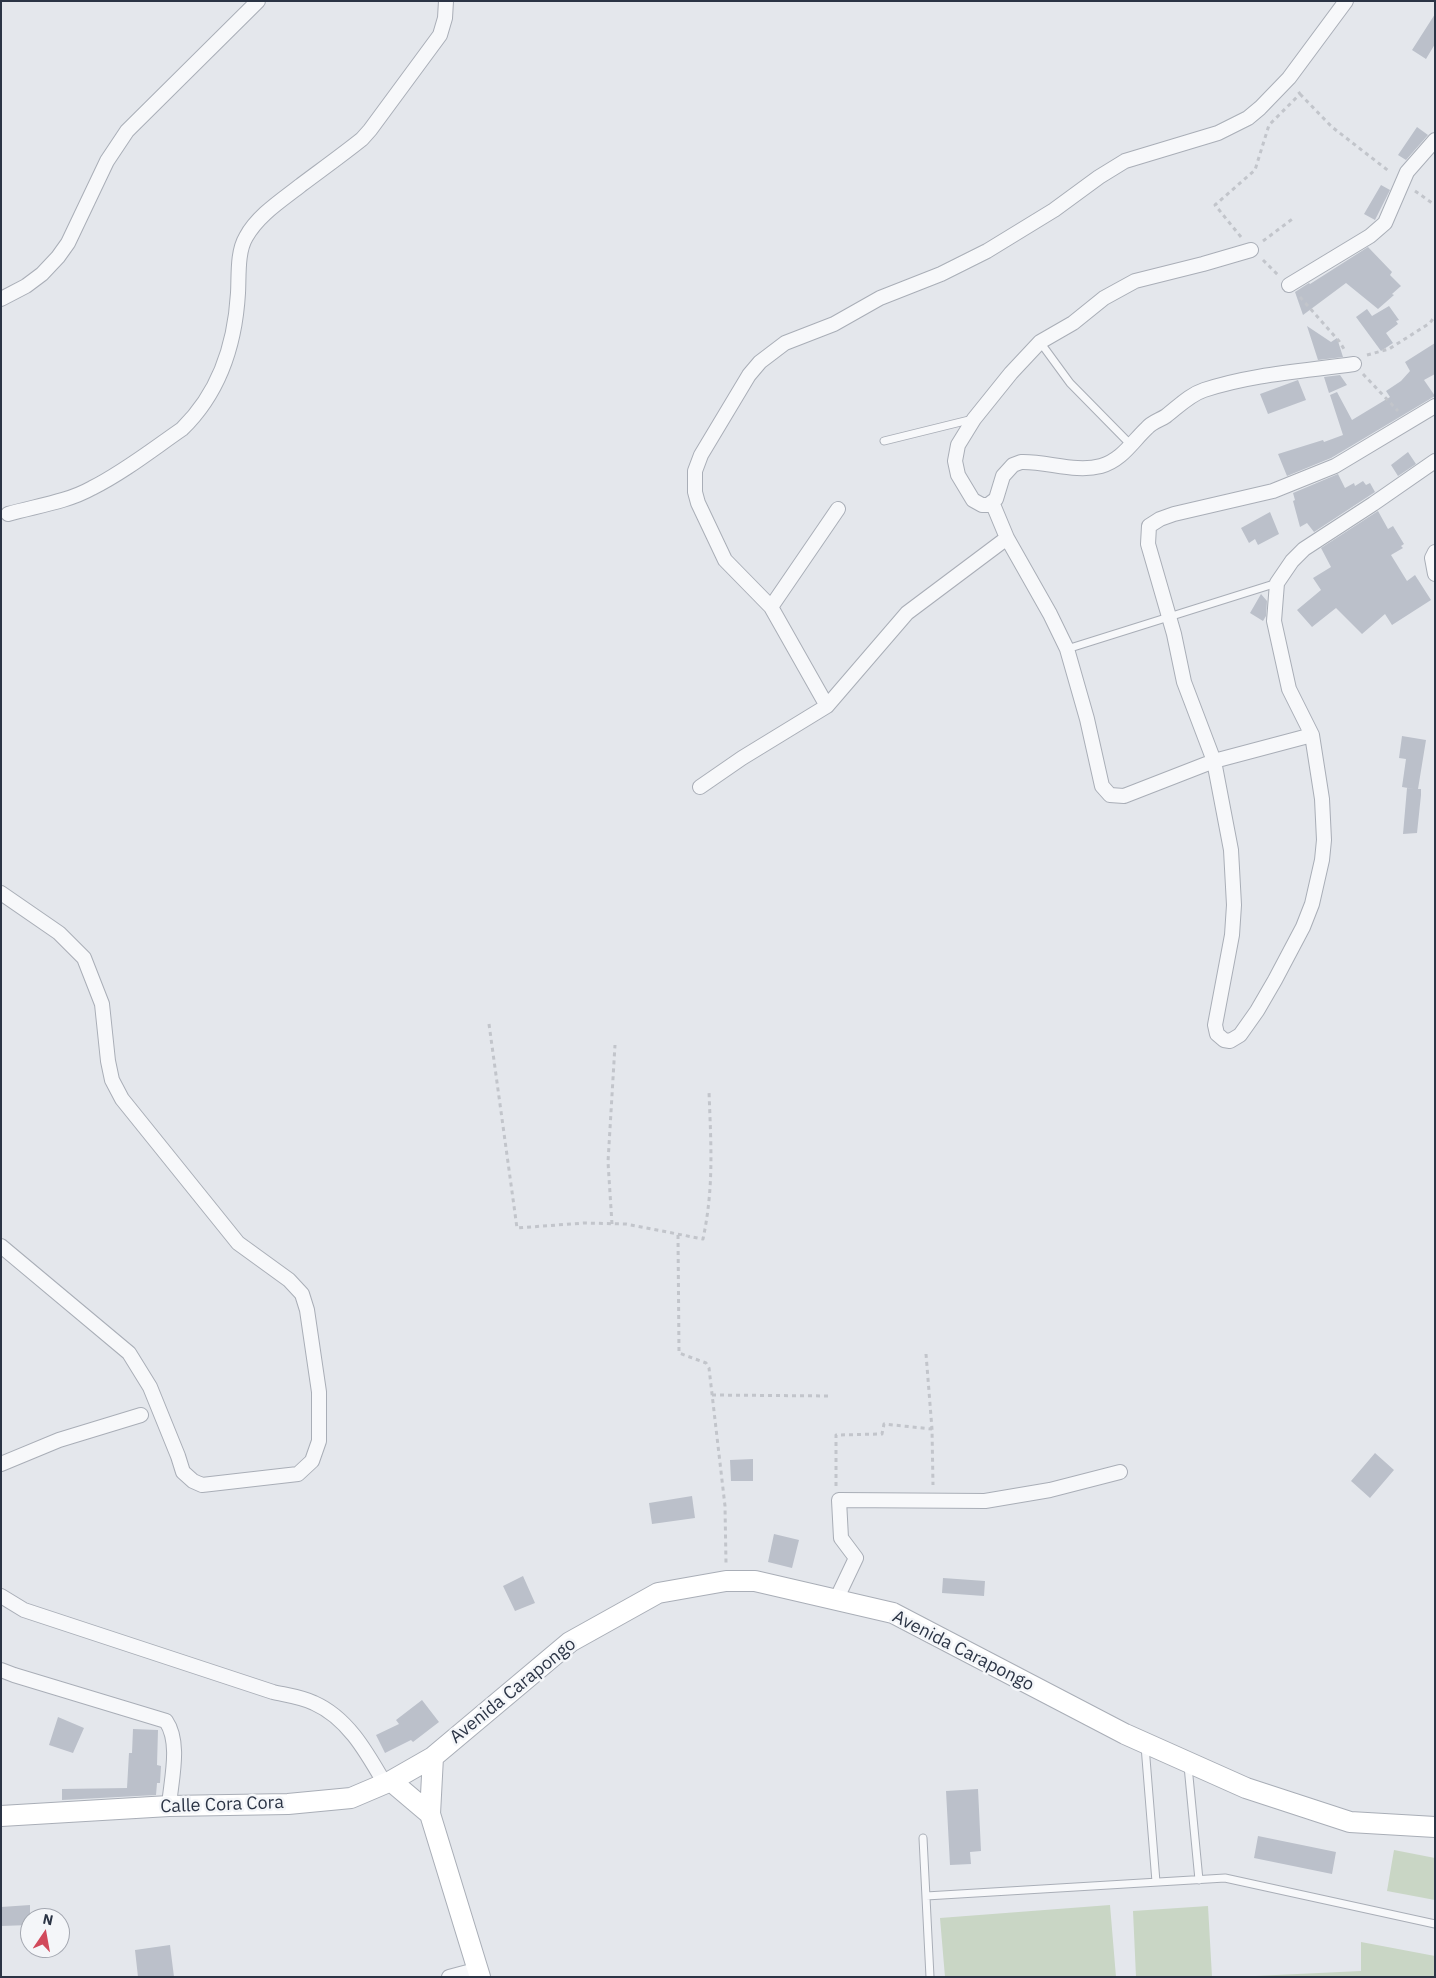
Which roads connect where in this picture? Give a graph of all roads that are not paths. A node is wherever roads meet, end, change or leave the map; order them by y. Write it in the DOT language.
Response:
graph roads {
  1 [pos="258,1"];
  2 [pos="446,1"];
  3 [pos="1346,1"];
  4 [pos="1435,140"];
  5 [pos="1251,250"];
  6 [pos="1290,284"];
  7 [pos="1,299"];
  8 [pos="1040,342"];
  9 [pos="1354,364"];
  10 [pos="1435,406"];
  11 [pos="974,419"];
  12 [pos="884,441"];
  13 [pos="1131,445"];
  14 [pos="1435,461"];
  15 [pos="992,502"];
  16 [pos="838,509"];
  17 [pos="8,514"];
  18 [pos="1007,538"];
  19 [pos="1435,552"];
  20 [pos="1435,574"];
  21 [pos="1276,583"];
  22 [pos="771,607"];
  23 [pos="1169,615"];
  24 [pos="1067,649"];
  25 [pos="827,706"];
  26 [pos="1312,735"];
  27 [pos="1214,761"];
  28 [pos="700,787"];
  29 [pos="1,893"];
  30 [pos="1,1246"];
  31 [pos="141,1415"];
  32 [pos="1,1464"];
  33 [pos="1120,1472"];
  34 [pos="1,1596"];
  35 [pos="836,1600"];
  36 [pos="1,1670"];
  37 [pos="1145,1743"];
  38 [pos="433,1758"];
  39 [pos="1187,1762"];
  40 [pos="388,1782"];
  41 [pos="169,1806"];
  42 [pos="430,1814"];
  43 [pos="1,1816"];
  44 [pos="1435,1827"];
  45 [pos="923,1838"];
  46 [pos="1199,1880"];
  47 [pos="1156,1882"];
  48 [pos="926,1896"];
  49 [pos="1435,1924"];
  50 [pos="479,1973"];
  51 [pos="449,1977"];
  52 [pos="930,1977"];
  1 -- 7 [label="street"];
  2 -- 17 [label="street"];
  3 -- 22 [label="street"];
  4 -- 6 [label="street"];
  5 -- 8 [label="street"];
  8 -- 11 [label="street"];
  8 -- 13 [label="lane"];
  9 -- 13 [label="street"];
  10 -- 23 [label="street"];
  11 -- 12 [label="lane"];
  11 -- 15 [label="street"];
  13 -- 15 [label="street"];
  14 -- 21 [label="street"];
  15 -- 18 [label="street"];
  16 -- 22 [label="street"];
  18 -- 24 [label="street"];
  18 -- 25 [label="street"];
  19 -- 20 [label="street"];
  21 -- 23 [label="lane"];
  21 -- 26 [label="street"];
  22 -- 25 [label="street"];
  23 -- 24 [label="lane"];
  23 -- 27 [label="street"];
  24 -- 27 [label="street"];
  25 -- 28 [label="street"];
  26 -- 27 [label="street"];
  26 -- 27 [label="street"];
  29 -- 30 [label="street"];
  31 -- 32 [label="street"];
  33 -- 35 [label="street"];
  34 -- 40 [label="street"];
  35 -- 37 [label="street, Avenida Carapongo"];
  35 -- 38 [label="street, Avenida Carapongo"];
  36 -- 41 [label="street"];
  37 -- 39 [label="street, Avenida Carapongo"];
  37 -- 47 [label="lane"];
  38 -- 40 [label="street, Calle Cora Cora"];
  38 -- 42 [label="street"];
  39 -- 44 [label="street, Avenida Carapongo"];
  39 -- 46 [label="lane"];
  40 -- 41 [label="street, Calle Cora Cora"];
  40 -- 42 [label="street"];
  41 -- 43 [label="street, Calle Cora Cora"];
  42 -- 50 [label="street"];
  45 -- 48 [label="lane"];
  46 -- 47 [label="lane"];
  46 -- 49 [label="lane"];
  47 -- 48 [label="lane"];
  48 -- 52 [label="lane"];
  50 -- 51 [label="street"];
}
